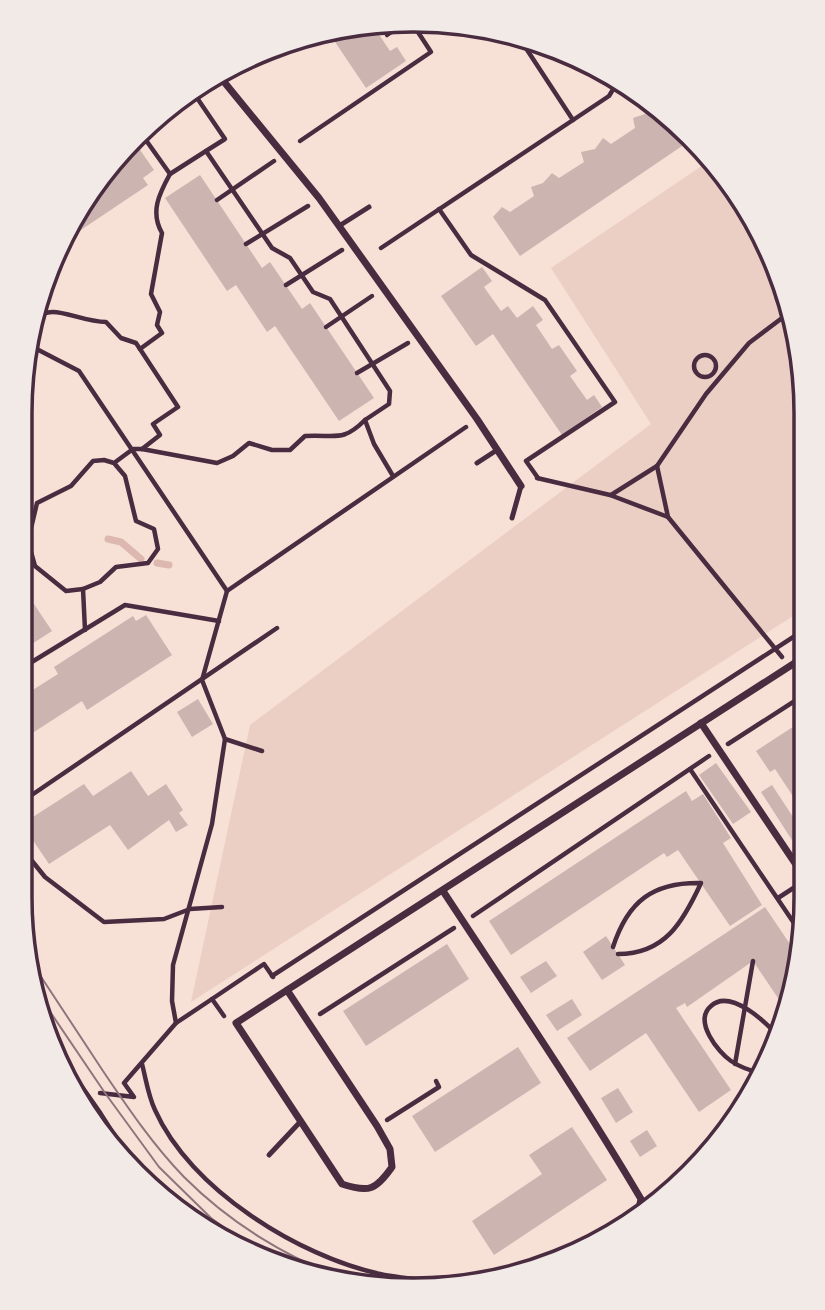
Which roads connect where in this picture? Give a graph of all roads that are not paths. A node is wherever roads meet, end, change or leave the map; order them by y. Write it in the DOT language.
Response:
graph roads {
  1 [pos="224,82"];
  2 [pos="369,207"];
  3 [pos="339,226"];
  4 [pos="498,450"];
  5 [pos="477,463"];
  6 [pos="520,483"];
  7 [pos="512,518"];
  8 [pos="794,664"];
  9 [pos="701,723"];
  10 [pos="794,862"];
  11 [pos="443,891"];
  12 [pos="285,991"];
  13 [pos="87,1094"];
  14 [pos="301,1121"];
  15 [pos="111,1130"];
  16 [pos="269,1155"];
  17 [pos="640,1203"];
  1 -- 3 [label="street"];
  2 -- 3 [label="lane"];
  3 -- 4 [label="street"];
  4 -- 5 [label="lane"];
  4 -- 6 [label="street"];
  6 -- 7 [label="lane"];
  8 -- 9 [label="street"];
  9 -- 10 [label="street"];
  9 -- 11 [label="street"];
  11 -- 12 [label="street"];
  11 -- 17 [label="street"];
  12 -- 14 [label="street"];
  12 -- 14 [label="street"];
  13 -- 15 [label="lane"];
  14 -- 16 [label="lane"];
}
